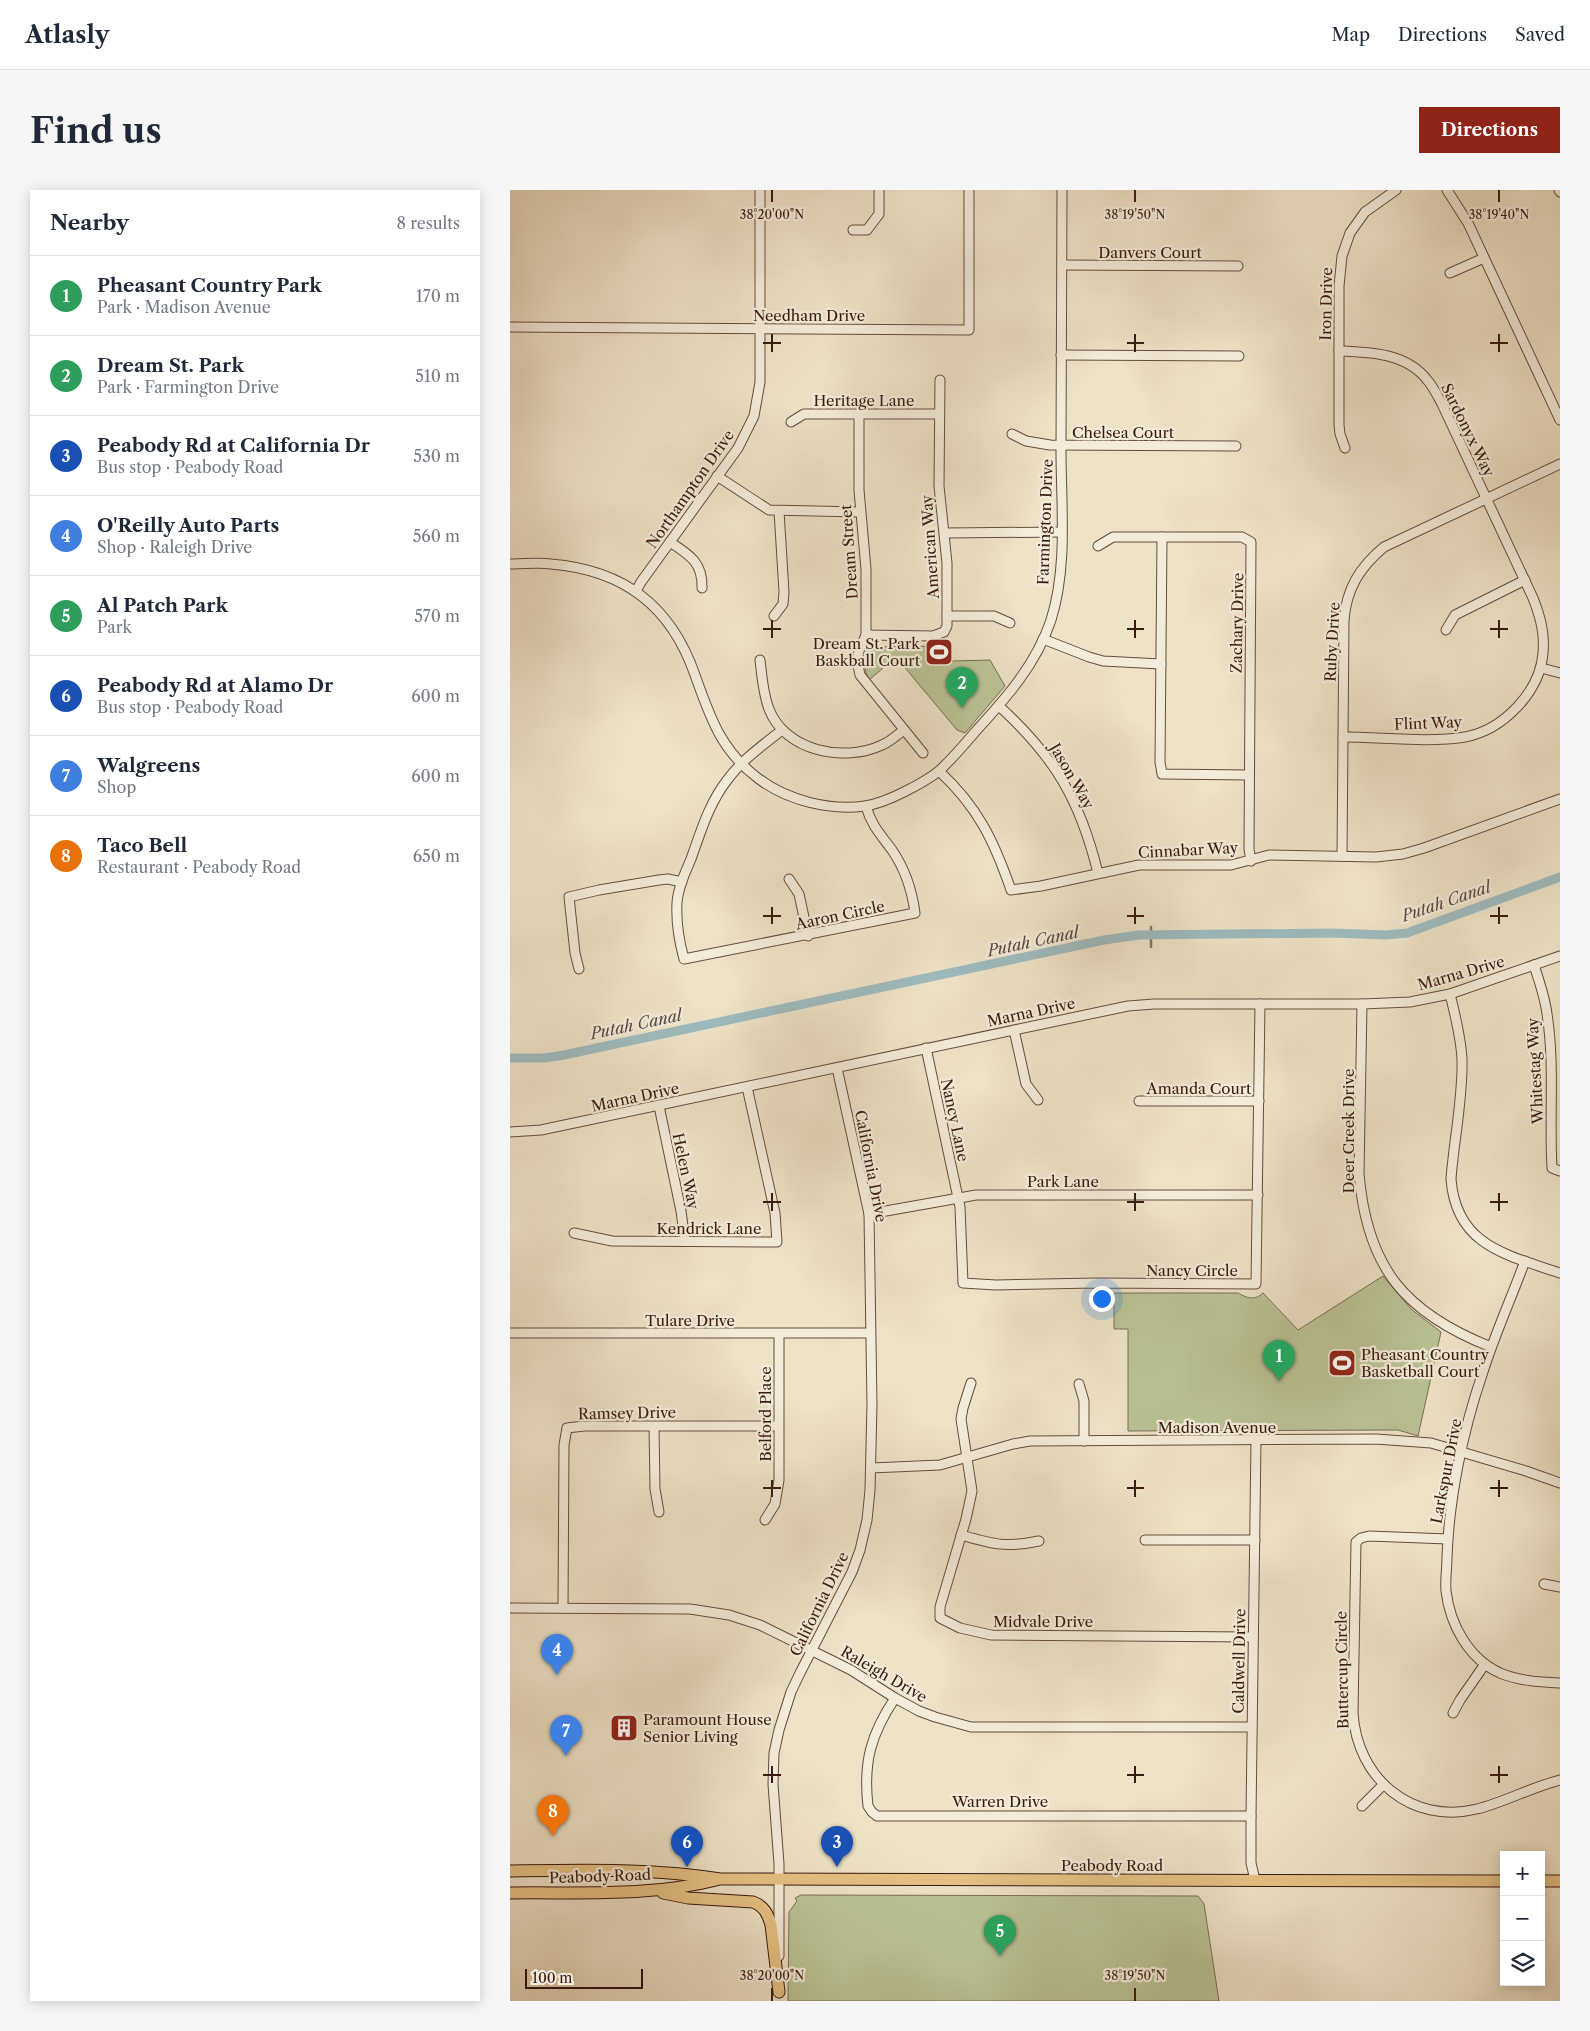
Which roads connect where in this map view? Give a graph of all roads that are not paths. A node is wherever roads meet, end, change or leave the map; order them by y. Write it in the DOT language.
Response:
graph roads {
  1 [pos="760,190"];
  2 [pos="879,190"];
  3 [pos="969,190"];
  4 [pos="1062,190"];
  5 [pos="1396,190"];
  6 [pos="1447,190"];
  7 [pos="854,230"];
  8 [pos="1484,258"];
  9 [pos="1062,265"];
  10 [pos="1238,266"];
  11 [pos="1450,273"];
  12 [pos="510,327"];
  13 [pos="761,330"];
  14 [pos="1339,351"];
  15 [pos="1061,355"];
  16 [pos="1239,356"];
  17 [pos="940,380"];
  18 [pos="860,414"];
  19 [pos="939,414"];
  20 [pos="1560,420"];
  21 [pos="791,422"];
  22 [pos="1012,434"];
  23 [pos="1061,445"];
  24 [pos="1236,446"];
  25 [pos="1346,448"];
  26 [pos="1560,464"];
  27 [pos="717,476"];
  28 [pos="1486,498"];
  29 [pos="779,511"];
  30 [pos="860,512"];
  31 [pos="1061,532"];
  32 [pos="945,533"];
  33 [pos="1162,537"];
  34 [pos="670,542"];
  35 [pos="1098,546"];
  36 [pos="510,564"];
  37 [pos="1525,580"];
  38 [pos="702,588"];
  39 [pos="636,591"];
  40 [pos="774,616"];
  41 [pos="947,616"];
  42 [pos="1010,623"];
  43 [pos="1446,630"];
  44 [pos="866,635"];
  45 [pos="1043,639"];
  46 [pos="760,660"];
  47 [pos="1161,664"];
  48 [pos="1541,668"];
  49 [pos="1560,673"];
  50 [pos="999,706"];
  51 [pos="782,730"];
  52 [pos="904,730"];
  53 [pos="1343,737"];
  54 [pos="923,753"];
  55 [pos="741,764"];
  56 [pos="938,771"];
  57 [pos="1249,775"];
  58 [pos="1560,799"];
  59 [pos="866,806"];
  60 [pos="1342,856"];
  61 [pos="1251,860"];
  62 [pos="1098,873"];
  63 [pos="789,879"];
  64 [pos="682,882"];
  65 [pos="808,936"];
  66 [pos="1560,956"];
  67 [pos="1534,966"];
  68 [pos="579,969"];
  69 [pos="1450,994"];
  70 [pos="1260,1004"];
  71 [pos="1362,1004"];
  72 [pos="1014,1030"];
  73 [pos="926,1048"];
  74 [pos="837,1068"];
  75 [pos="747,1087"];
  76 [pos="1038,1100"];
  77 [pos="1139,1101"];
  78 [pos="1259,1101"];
  79 [pos="659,1106"];
  80 [pos="510,1132"];
  81 [pos="1560,1171"];
  82 [pos="1258,1195"];
  83 [pos="958,1197"];
  84 [pos="869,1214"];
  85 [pos="574,1233"];
  86 [pos="685,1241"];
  87 [pos="1525,1261"];
  88 [pos="1560,1273"];
  89 [pos="510,1333"];
  90 [pos="870,1333"];
  91 [pos="779,1334"];
  92 [pos="1491,1347"];
  93 [pos="971,1383"];
  94 [pos="1079,1384"];
  95 [pos="778,1426"];
  96 [pos="654,1427"];
  97 [pos="1256,1441"];
  98 [pos="1084,1442"];
  99 [pos="1462,1452"];
  100 [pos="967,1459"];
  101 [pos="871,1468"];
  102 [pos="1560,1483"];
  103 [pos="659,1512"];
  104 [pos="765,1520"];
  105 [pos="961,1535"];
  106 [pos="1448,1539"];
  107 [pos="1039,1540"];
  108 [pos="1145,1540"];
  109 [pos="1255,1540"];
  110 [pos="1544,1584"];
  111 [pos="1560,1587"];
  112 [pos="510,1608"];
  113 [pos="563,1608"];
  114 [pos="1253,1637"];
  115 [pos="812,1650"];
  116 [pos="1486,1664"];
  117 [pos="1560,1683"];
  118 [pos="895,1698"];
  119 [pos="1452,1714"];
  120 [pos="1252,1727"];
  121 [pos="1560,1780"];
  122 [pos="1383,1785"];
  123 [pos="1362,1806"];
  124 [pos="1251,1816"];
  125 [pos="510,1871"];
  126 [pos="720,1879"];
  127 [pos="780,1880"];
  128 [pos="1255,1880"];
  129 [pos="1500,1881"];
  130 [pos="1545,1881"];
  131 [pos="1560,1881"];
  132 [pos="646,1891"];
  133 [pos="510,1893"];
  134 [pos="779,1996"];
  1 -- 13 [label="street, Northampton Drive"];
  2 -- 7 [label="street"];
  3 -- 13 [label="street, Needham Drive"];
  4 -- 9 [label="street, Farmington Drive"];
  5 -- 14 [label="street, Iron Drive"];
  6 -- 8 [label="street"];
  8 -- 11 [label="street"];
  8 -- 20 [label="street"];
  9 -- 10 [label="street, Danvers Court"];
  9 -- 15 [label="street, Farmington Drive"];
  12 -- 13 [label="street, Needham Drive"];
  13 -- 27 [label="street, Northampton Drive"];
  14 -- 25 [label="street, Iron Drive"];
  14 -- 28 [label="street, Sardonyx Way"];
  15 -- 16 [label="street"];
  15 -- 23 [label="street, Farmington Drive"];
  17 -- 19 [label="street, American Way"];
  18 -- 19 [label="street, Heritage Lane"];
  18 -- 21 [label="street, Heritage Lane"];
  18 -- 30 [label="street, Dream Street"];
  19 -- 32 [label="street, American Way"];
  22 -- 23 [label="street, Chelsea Court"];
  23 -- 24 [label="street, Chelsea Court"];
  23 -- 31 [label="street, Farmington Drive"];
  26 -- 28 [label="street, Ruby Drive"];
  27 -- 29 [label="street"];
  27 -- 34 [label="street, Northampton Drive"];
  28 -- 37 [label="street, Flint Way"];
  28 -- 53 [label="street, Ruby Drive"];
  29 -- 30 [label="street"];
  29 -- 40 [label="street"];
  30 -- 44 [label="street, Dream Street"];
  31 -- 32 [label="street"];
  31 -- 45 [label="street, Farmington Drive"];
  32 -- 41 [label="street, American Way"];
  33 -- 35 [label="street, Zachary Drive"];
  33 -- 47 [label="street"];
  33 -- 57 [label="street, Zachary Drive"];
  34 -- 38 [label="street"];
  34 -- 39 [label="street, Northampton Drive"];
  36 -- 39 [label="street, Farmington Drive"];
  37 -- 43 [label="street"];
  37 -- 48 [label="street, Flint Way"];
  39 -- 55 [label="street, Farmington Drive"];
  41 -- 42 [label="street"];
  41 -- 44 [label="street, American Way"];
  44 -- 52 [label="street, Dream Street"];
  45 -- 47 [label="street"];
  45 -- 50 [label="street, Farmington Drive"];
  46 -- 51 [label="street"];
  47 -- 57 [label="street"];
  48 -- 49 [label="street"];
  48 -- 53 [label="street, Flint Way"];
  50 -- 56 [label="street, Farmington Drive"];
  50 -- 62 [label="street, Jason Way"];
  51 -- 52 [label="street"];
  51 -- 55 [label="street, Aaron Circle"];
  52 -- 54 [label="street, Dream Street"];
  53 -- 60 [label="street, Ruby Drive"];
  55 -- 59 [label="street, Farmington Drive"];
  55 -- 64 [label="street, Aaron Circle"];
  56 -- 59 [label="street, Farmington Drive"];
  56 -- 62 [label="street, Cinnabar Way"];
  57 -- 61 [label="street, Zachary Drive"];
  58 -- 60 [label="street, Cinnabar Way"];
  59 -- 65 [label="street, Aaron Circle"];
  60 -- 61 [label="street, Cinnabar Way"];
  61 -- 62 [label="street, Cinnabar Way"];
  63 -- 65 [label="street"];
  64 -- 65 [label="street, Aaron Circle"];
  64 -- 68 [label="street"];
  66 -- 67 [label="street, Marna Drive"];
  67 -- 69 [label="street, Marna Drive"];
  67 -- 81 [label="street, Whitestag Way"];
  69 -- 71 [label="street, Marna Drive"];
  69 -- 87 [label="street"];
  70 -- 71 [label="street, Marna Drive"];
  70 -- 72 [label="street, Marna Drive"];
  70 -- 78 [label="street, Nancy Circle"];
  71 -- 92 [label="street, Deer Creek Drive"];
  72 -- 73 [label="street, Marna Drive"];
  72 -- 76 [label="street"];
  73 -- 74 [label="street, Marna Drive"];
  73 -- 83 [label="street, Nancy Lane"];
  74 -- 75 [label="street, Marna Drive"];
  74 -- 84 [label="street, California Drive"];
  75 -- 79 [label="street, Marna Drive"];
  75 -- 86 [label="street, Kendrick Lane"];
  77 -- 78 [label="street, Amanda Court"];
  78 -- 82 [label="street, Nancy Circle"];
  79 -- 80 [label="street, Marna Drive"];
  79 -- 86 [label="street, Helen Way"];
  82 -- 83 [label="street, Park Lane"];
  82 -- 83 [label="street, Nancy Circle"];
  83 -- 84 [label="street, Park Lane"];
  84 -- 90 [label="street, California Drive"];
  85 -- 86 [label="street, Kendrick Lane"];
  87 -- 88 [label="street"];
  87 -- 92 [label="street, Larkspur Drive"];
  89 -- 91 [label="street, Tulare Drive"];
  90 -- 91 [label="street, Tulare Drive"];
  90 -- 101 [label="street, California Drive"];
  91 -- 95 [label="street, Belford Place"];
  92 -- 99 [label="street, Larkspur Drive"];
  93 -- 100 [label="street, Midvale Drive"];
  94 -- 98 [label="street"];
  95 -- 96 [label="street, Ramsey Drive"];
  95 -- 104 [label="street, Belford Place"];
  96 -- 103 [label="street"];
  96 -- 113 [label="street, Ramsey Drive"];
  97 -- 98 [label="street, Madison Avenue"];
  97 -- 99 [label="street, Madison Avenue"];
  97 -- 109 [label="street, Caldwell Drive"];
  98 -- 100 [label="street, Madison Avenue"];
  99 -- 102 [label="street, Madison Avenue"];
  99 -- 106 [label="street, Larkspur Drive"];
  100 -- 101 [label="street, Madison Avenue"];
  100 -- 105 [label="street, Midvale Drive"];
  101 -- 115 [label="street, California Drive"];
  105 -- 107 [label="street"];
  105 -- 114 [label="street, Midvale Drive"];
  106 -- 116 [label="street, Larkspur Drive"];
  106 -- 122 [label="street, Buttercup Circle"];
  108 -- 109 [label="street"];
  109 -- 114 [label="street, Caldwell Drive"];
  110 -- 111 [label="street"];
  112 -- 113 [label="street, Raleigh Drive"];
  113 -- 115 [label="street, Raleigh Drive"];
  114 -- 120 [label="street, Caldwell Drive"];
  115 -- 118 [label="street, Raleigh Drive"];
  115 -- 127 [label="street, California Drive"];
  116 -- 117 [label="street, Larkspur Drive"];
  116 -- 119 [label="street"];
  118 -- 120 [label="street, Raleigh Drive"];
  118 -- 124 [label="street, Warren Drive"];
  120 -- 124 [label="street, Caldwell Drive"];
  121 -- 122 [label="street, Buttercup Circle"];
  122 -- 123 [label="street"];
  124 -- 128 [label="street, Caldwell Drive"];
  125 -- 126 [label="main road, Peabody Road"];
  126 -- 127 [label="main road, Peabody Road"];
  126 -- 132 [label="main road, Peabody Road"];
  127 -- 128 [label="main road, Peabody Road"];
  127 -- 134 [label="street, California Drive"];
  128 -- 129 [label="main road, Peabody Road"];
  130 -- 131 [label="main road"];
  132 -- 133 [label="main road, Peabody Road"];
  132 -- 134 [label="main road"];
}
